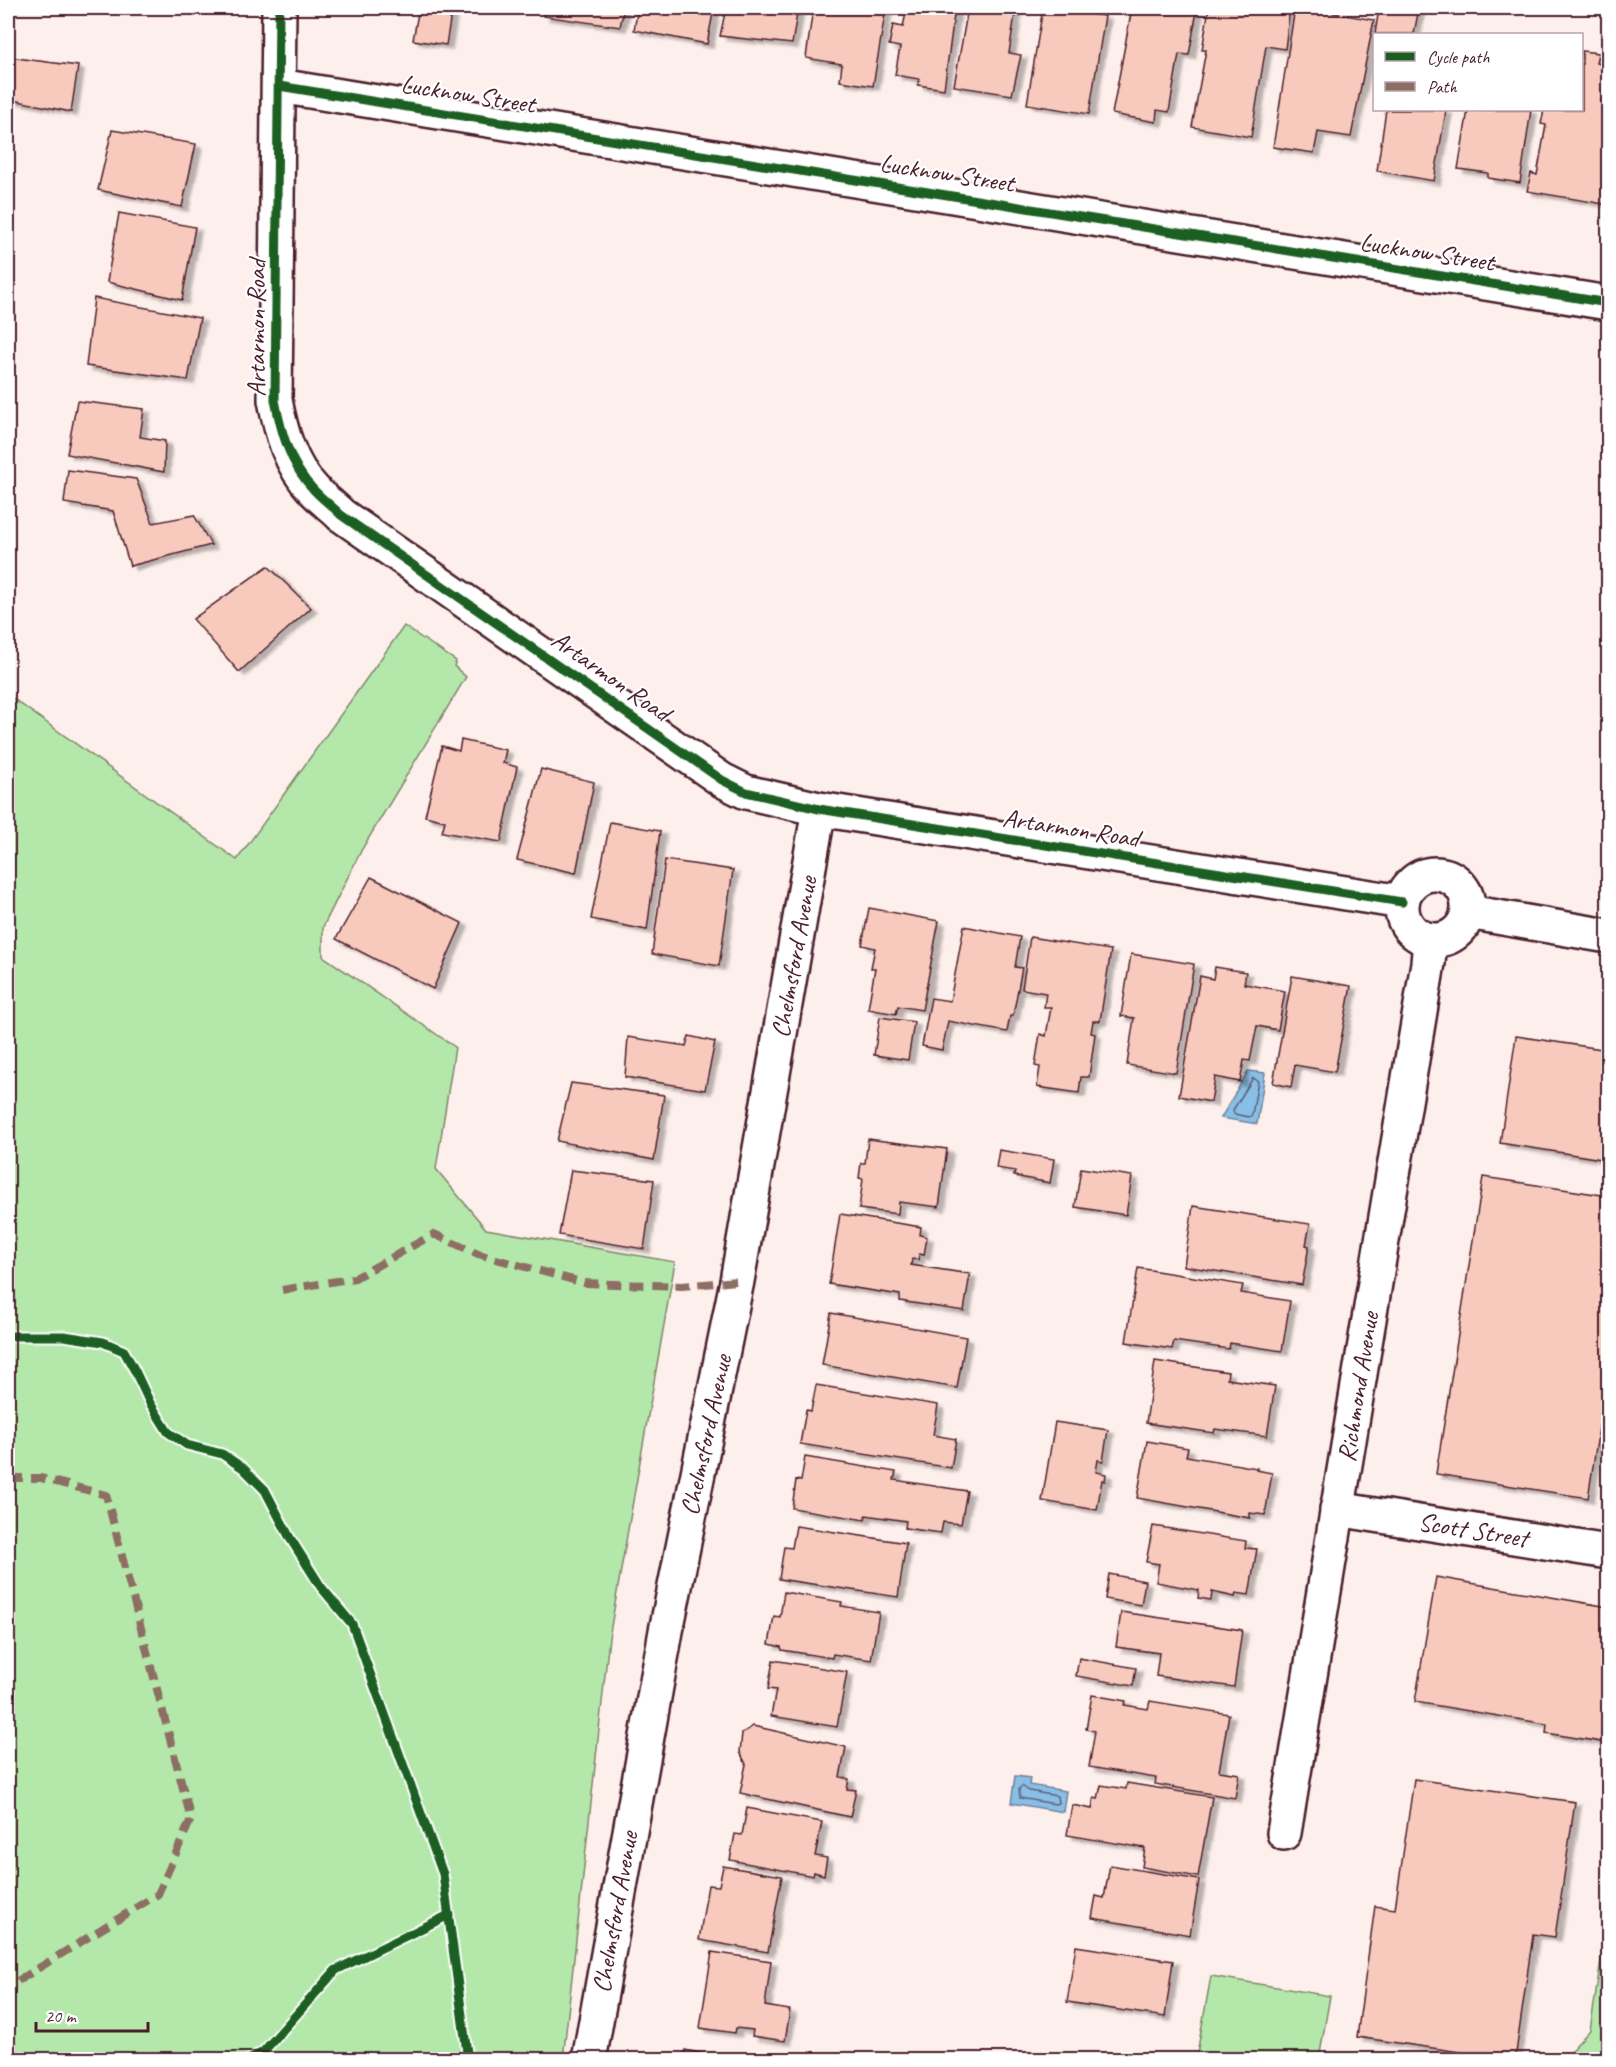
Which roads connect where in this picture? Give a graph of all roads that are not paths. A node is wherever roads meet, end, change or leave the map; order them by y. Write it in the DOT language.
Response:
graph roads {
  1 [pos="279,8"];
  2 [pos="279,86"];
  3 [pos="1608,303"];
  4 [pos="819,809"];
  5 [pos="1402,902"];
  6 [pos="1468,912"];
  7 [pos="1608,936"];
  8 [pos="1430,940"];
  9 [pos="1337,1509"];
  10 [pos="1608,1552"];
  11 [pos="1284,1833"];
  12 [pos="589,2060"];
  1 -- 2 [label="street, Artarmon Road"];
  2 -- 3 [label="street, Lucknow Street"];
  2 -- 4 [label="street, Artarmon Road"];
  4 -- 5 [label="street, Artarmon Road"];
  4 -- 12 [label="street, Chelmsford Avenue"];
  5 -- 6 [label="street"];
  5 -- 8 [label="street"];
  6 -- 7 [label="street"];
  6 -- 8 [label="street"];
  8 -- 9 [label="street, Richmond Avenue"];
  9 -- 10 [label="street, Scott Street"];
  9 -- 11 [label="street, Richmond Avenue"];
}
